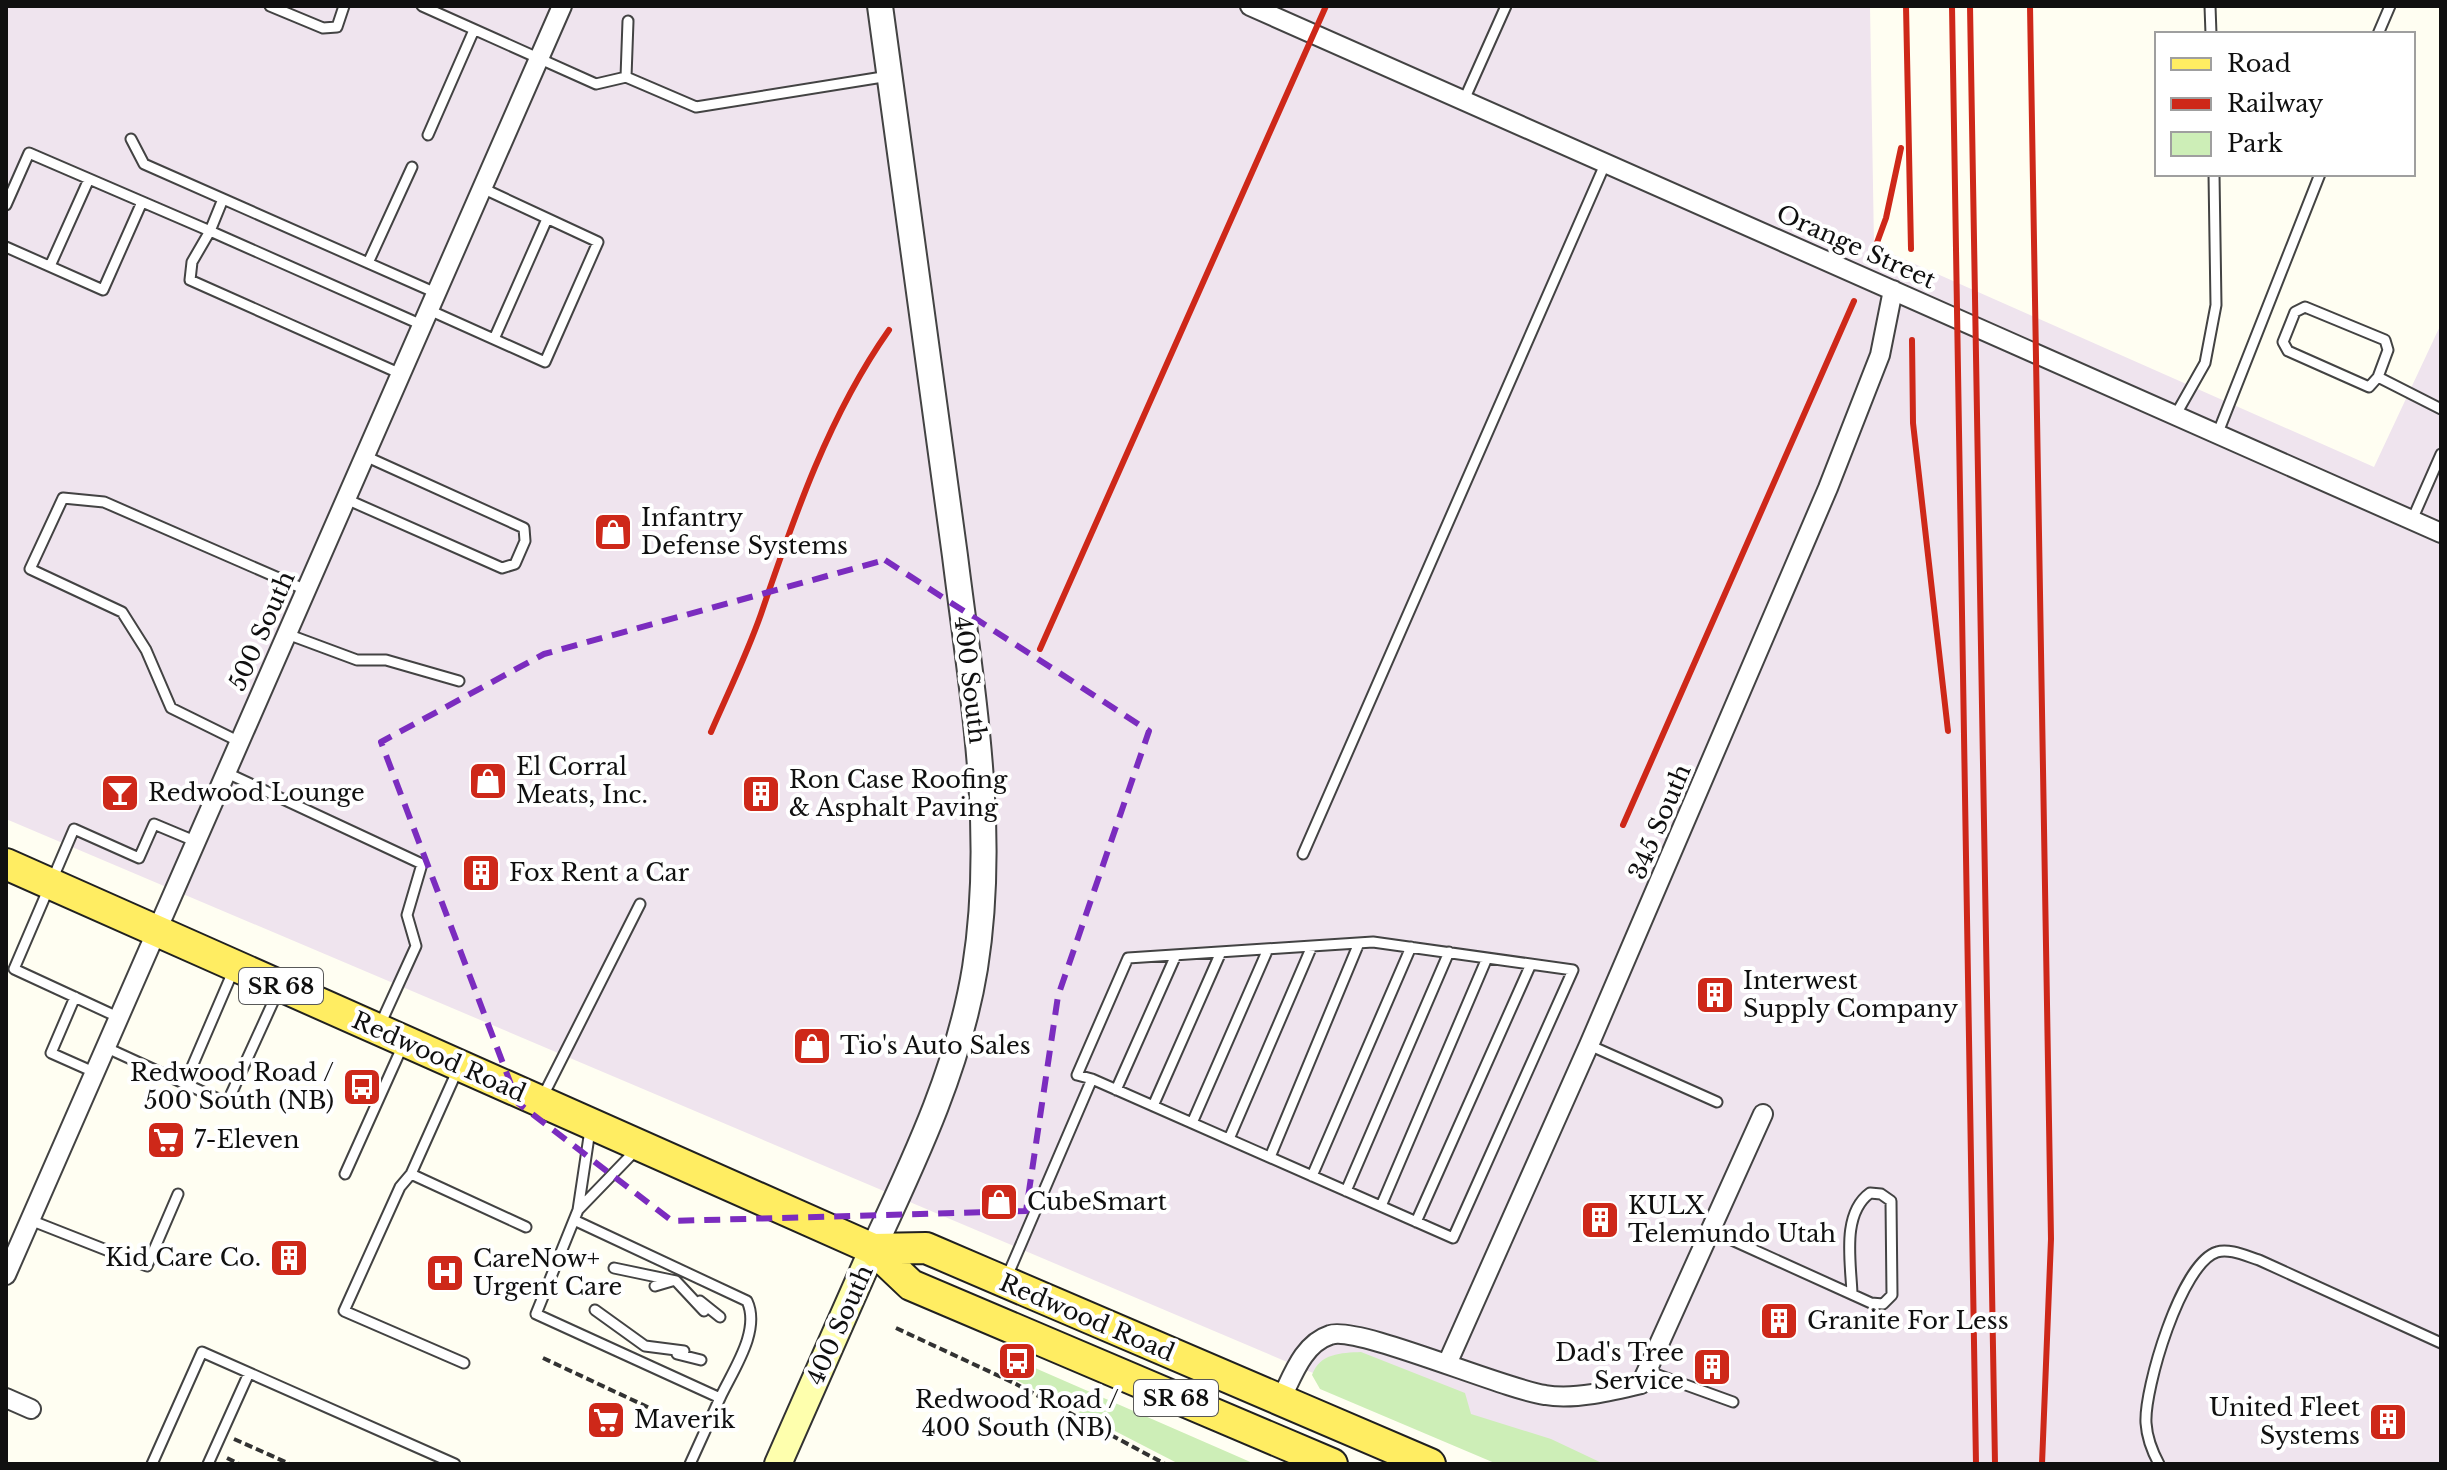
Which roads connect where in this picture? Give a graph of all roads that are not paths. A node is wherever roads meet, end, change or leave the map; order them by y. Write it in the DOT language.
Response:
graph roads {
  1 [pos="270,6"];
  2 [pos="344,6"];
  3 [pos="422,6"];
  4 [pos="562,6"];
  5 [pos="880,6"];
  6 [pos="1250,6"];
  7 [pos="1506,6"];
  8 [pos="2210,6"];
  9 [pos="2390,6"];
  10 [pos="628,21"];
  11 [pos="474,30"];
  12 [pos="2211,32"];
  13 [pos="2379,32"];
  14 [pos="539,59"];
  15 [pos="889,76"];
  16 [pos="626,77"];
  17 [pos="1464,100"];
  18 [pos="428,135"];
  19 [pos="131,139"];
  20 [pos="1606,162"];
  21 [pos="412,167"];
  22 [pos="2214,176"];
  23 [pos="2319,176"];
  24 [pos="89,179"];
  25 [pos="482,188"];
  26 [pos="223,199"];
  27 [pos="142,202"];
  28 [pos="6,205"];
  29 [pos="547,219"];
  30 [pos="210,231"];
  31 [pos="6,247"];
  32 [pos="368,263"];
  33 [pos="50,266"];
  34 [pos="1893,290"];
  35 [pos="429,309"];
  36 [pos="494,339"];
  37 [pos="401,374"];
  38 [pos="2378,377"];
  39 [pos="2441,409"];
  40 [pos="2175,416"];
  41 [pos="2217,435"];
  42 [pos="2441,454"];
  43 [pos="365,456"];
  44 [pos="346,499"];
  45 [pos="2412,520"];
  46 [pos="2441,533"];
  47 [pos="306,590"];
  48 [pos="287,634"];
  49 [pos="459,681"];
  50 [pos="240,742"];
  51 [pos="227,773"];
  52 [pos="197,842"];
  53 [pos="1303,854"];
  54 [pos="6,864"];
  55 [pos="50,883"];
  56 [pos="640,904"];
  57 [pos="159,931"];
  58 [pos="1359,943"];
  59 [pos="1312,946"];
  60 [pos="1411,947"];
  61 [pos="1268,949"];
  62 [pos="1221,952"];
  63 [pos="1449,952"];
  64 [pos="1176,955"];
  65 [pos="1487,958"];
  66 [pos="1531,964"];
  67 [pos="236,966"];
  68 [pos="281,986"];
  69 [pos="75,997"];
  70 [pos="120,1018"];
  71 [pos="391,1036"];
  72 [pos="1589,1045"];
  73 [pos="107,1048"];
  74 [pos="459,1066"];
  75 [pos="96,1073"];
  76 [pos="1092,1079"];
  77 [pos="185,1083"];
  78 [pos="1116,1090"];
  79 [pos="540,1102"];
  80 [pos="1717,1102"];
  81 [pos="1153,1106"];
  82 [pos="1763,1114"];
  83 [pos="1192,1123"];
  84 [pos="591,1126"];
  85 [pos="1229,1139"];
  86 [pos="639,1147"];
  87 [pos="1270,1157"];
  88 [pos="345,1174"];
  89 [pos="411,1174"];
  90 [pos="1312,1176"];
  91 [pos="1346,1191"];
  92 [pos="178,1194"];
  93 [pos="1381,1206"];
  94 [pos="576,1215"];
  95 [pos="30,1220"];
  96 [pos="1416,1222"];
  97 [pos="526,1227"];
  98 [pos="1712,1231"];
  99 [pos="873,1249"];
  100 [pos="614,1268"];
  101 [pos="680,1270"];
  102 [pos="6,1275"];
  103 [pos="630,1275"];
  104 [pos="676,1281"];
  105 [pos="1005,1282"];
  106 [pos="655,1286"];
  107 [pos="1852,1294"];
  108 [pos="679,1299"];
  109 [pos="595,1310"];
  110 [pos="704,1311"];
  111 [pos="720,1317"];
  112 [pos="610,1318"];
  113 [pos="635,1329"];
  114 [pos="660,1341"];
  115 [pos="2441,1343"];
  116 [pos="645,1346"];
  117 [pos="684,1351"];
  118 [pos="639,1360"];
  119 [pos="701,1360"];
  120 [pos="464,1363"];
  121 [pos="1447,1364"];
  122 [pos="1650,1372"];
  123 [pos="249,1373"];
  124 [pos="6,1398"];
  125 [pos="720,1398"];
  126 [pos="1280,1401"];
  127 [pos="1733,1402"];
  128 [pos="31,1409"];
  129 [pos="152,1464"];
  130 [pos="208,1464"];
  131 [pos="455,1464"];
  132 [pos="690,1464"];
  133 [pos="778,1464"];
  134 [pos="1332,1464"];
  135 [pos="1430,1464"];
  136 [pos="2159,1464"];
  1 -- 2 [label="lane"];
  3 -- 11 [label="lane"];
  4 -- 14 [label="street, 500 South"];
  5 -- 15 [label="street, 400 South"];
  6 -- 17 [label="street, Orange Street"];
  7 -- 17 [label="lane"];
  8 -- 12 [label="lane"];
  9 -- 13 [label="lane"];
  10 -- 16 [label="lane"];
  11 -- 14 [label="lane"];
  11 -- 18 [label="lane"];
  14 -- 16 [label="lane"];
  14 -- 25 [label="street, 500 South"];
  15 -- 16 [label="lane"];
  15 -- 99 [label="street, 400 South"];
  17 -- 20 [label="street, Orange Street"];
  19 -- 26 [label="lane"];
  20 -- 34 [label="street, Orange Street"];
  20 -- 53 [label="lane"];
  21 -- 32 [label="lane"];
  22 -- 40 [label="lane"];
  23 -- 41 [label="lane"];
  24 -- 27 [label="lane"];
  24 -- 28 [label="lane"];
  24 -- 33 [label="lane"];
  25 -- 29 [label="lane"];
  25 -- 35 [label="street, 500 South"];
  26 -- 30 [label="lane"];
  26 -- 32 [label="lane"];
  27 -- 30 [label="lane"];
  27 -- 33 [label="lane"];
  29 -- 36 [label="lane"];
  29 -- 36 [label="lane"];
  30 -- 35 [label="lane"];
  30 -- 37 [label="lane"];
  31 -- 33 [label="lane"];
  32 -- 35 [label="lane"];
  34 -- 40 [label="street, Orange Street"];
  34 -- 72 [label="street, 345 South"];
  35 -- 36 [label="lane"];
  35 -- 37 [label="street, 500 South"];
  37 -- 43 [label="street, 500 South"];
  38 -- 38 [label="lane"];
  38 -- 39 [label="lane"];
  40 -- 41 [label="street, Orange Street"];
  41 -- 45 [label="street, Orange Street"];
  42 -- 45 [label="lane"];
  43 -- 44 [label="street, 500 South"];
  43 -- 44 [label="lane"];
  44 -- 47 [label="street, 500 South"];
  45 -- 46 [label="street, Orange Street"];
  47 -- 48 [label="street, 500 South"];
  47 -- 50 [label="lane"];
  48 -- 49 [label="lane"];
  48 -- 50 [label="street, 500 South"];
  50 -- 51 [label="street, 500 South"];
  51 -- 52 [label="street, 500 South"];
  51 -- 71 [label="lane"];
  52 -- 55 [label="lane"];
  52 -- 57 [label="street, 500 South"];
  54 -- 55 [label="main road, Redwood Road / SR 68"];
  55 -- 57 [label="main road, Redwood Road / SR 68"];
  55 -- 69 [label="lane"];
  56 -- 79 [label="lane"];
  57 -- 67 [label="main road, Redwood Road / SR 68"];
  57 -- 70 [label="street, 500 South"];
  58 -- 59 [label="lane"];
  58 -- 60 [label="lane"];
  58 -- 87 [label="lane"];
  59 -- 61 [label="lane"];
  59 -- 85 [label="lane"];
  60 -- 63 [label="lane"];
  60 -- 90 [label="lane"];
  61 -- 62 [label="lane"];
  61 -- 83 [label="lane"];
  62 -- 64 [label="lane"];
  62 -- 81 [label="lane"];
  63 -- 65 [label="lane"];
  63 -- 91 [label="lane"];
  64 -- 76 [label="lane"];
  64 -- 78 [label="lane"];
  65 -- 66 [label="lane"];
  65 -- 93 [label="lane"];
  66 -- 96 [label="lane"];
  66 -- 96 [label="lane"];
  67 -- 68 [label="main road, Redwood Road / SR 68"];
  67 -- 77 [label="lane"];
  68 -- 71 [label="main road, Redwood Road / SR 68"];
  68 -- 77 [label="lane"];
  69 -- 70 [label="lane"];
  69 -- 75 [label="lane"];
  70 -- 73 [label="street, 500 South"];
  71 -- 74 [label="main road, Redwood Road / SR 68"];
  71 -- 88 [label="lane"];
  72 -- 80 [label="lane"];
  72 -- 121 [label="street, 345 South"];
  73 -- 75 [label="street, 500 South"];
  73 -- 77 [label="lane"];
  74 -- 79 [label="main road, Redwood Road / SR 68"];
  74 -- 89 [label="lane"];
  75 -- 95 [label="street, 500 South"];
  76 -- 78 [label="lane"];
  76 -- 105 [label="lane"];
  78 -- 81 [label="lane"];
  79 -- 84 [label="main road, Redwood Road / SR 68"];
  81 -- 83 [label="lane"];
  82 -- 98 [label="street"];
  83 -- 85 [label="lane"];
  84 -- 86 [label="main road, Redwood Road / SR 68"];
  84 -- 94 [label="lane"];
  85 -- 87 [label="lane"];
  86 -- 94 [label="lane"];
  86 -- 99 [label="main road, Redwood Road / SR 68"];
  87 -- 90 [label="lane"];
  89 -- 97 [label="lane"];
  89 -- 120 [label="lane"];
  90 -- 91 [label="lane"];
  91 -- 93 [label="lane"];
  92 -- 95 [label="lane"];
  93 -- 96 [label="lane"];
  94 -- 101 [label="lane"];
  94 -- 118 [label="lane"];
  95 -- 102 [label="street, 500 South"];
  98 -- 107 [label="lane"];
  98 -- 122 [label="street"];
  99 -- 105 [label="main road, Redwood Road / SR 68"];
  99 -- 133 [label="main road, 400 South"];
  99 -- 134 [label="main road, Redwood Road / SR 68"];
  100 -- 104 [label="lane"];
  101 -- 104 [label="lane"];
  101 -- 125 [label="lane"];
  103 -- 104 [label="lane"];
  104 -- 106 [label="lane"];
  104 -- 108 [label="lane"];
  104 -- 110 [label="lane"];
  104 -- 111 [label="lane"];
  105 -- 126 [label="main road, Redwood Road / SR 68"];
  107 -- 107 [label="lane"];
  109 -- 116 [label="lane"];
  112 -- 116 [label="lane"];
  113 -- 116 [label="lane"];
  114 -- 116 [label="lane"];
  115 -- 136 [label="lane"];
  116 -- 117 [label="lane"];
  116 -- 118 [label="lane"];
  116 -- 119 [label="lane"];
  118 -- 125 [label="lane"];
  121 -- 122 [label="street"];
  121 -- 126 [label="street"];
  122 -- 127 [label="lane"];
  123 -- 129 [label="lane"];
  123 -- 130 [label="lane"];
  123 -- 131 [label="lane"];
  124 -- 128 [label="street"];
  125 -- 132 [label="lane"];
  126 -- 135 [label="main road, Redwood Road / SR 68"];
}
